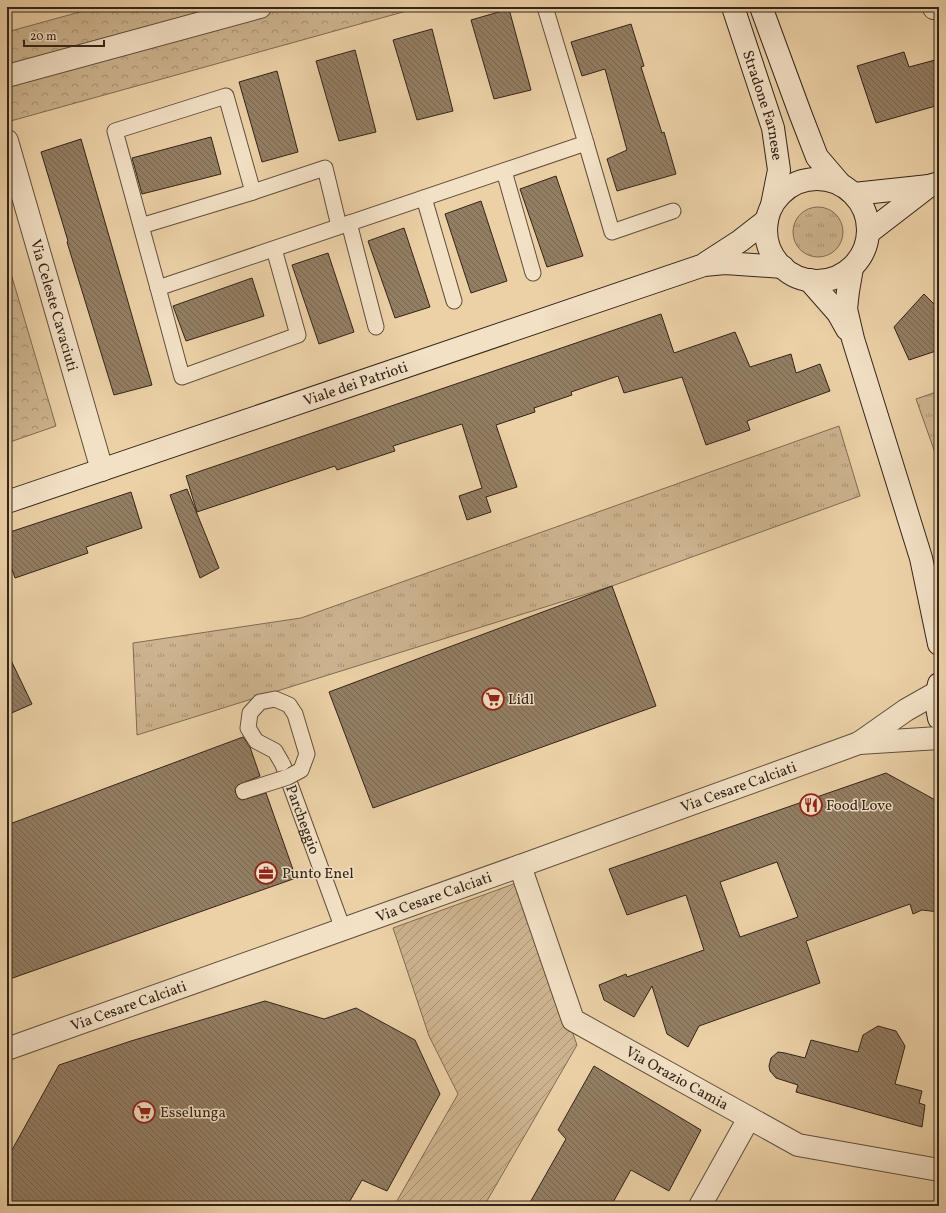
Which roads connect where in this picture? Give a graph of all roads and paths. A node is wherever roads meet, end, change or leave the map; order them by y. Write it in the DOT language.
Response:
graph roads {
  1 [pos="260,7"];
  2 [pos="545,7"];
  3 [pos="733,7"];
  4 [pos="761,7"];
  5 [pos="7,76"];
  6 [pos="7,141"];
  7 [pos="586,143"];
  8 [pos="504,171"];
  9 [pos="934,185"];
  10 [pos="848,190"];
  11 [pos="252,192"];
  12 [pos="424,198"];
  13 [pos="673,211"];
  14 [pos="770,213"];
  15 [pos="344,225"];
  16 [pos="141,226"];
  17 [pos="868,233"];
  18 [pos="274,249"];
  19 [pos="704,265"];
  20 [pos="783,267"];
  21 [pos="852,268"];
  22 [pos="533,273"];
  23 [pos="809,280"];
  24 [pos="158,288"];
  25 [pos="454,301"];
  26 [pos="376,327"];
  27 [pos="853,339"];
  28 [pos="102,470"];
  29 [pos="7,502"];
  30 [pos="921,558"];
  31 [pos="939,584"];
  32 [pos="939,644"];
  33 [pos="938,689"];
  34 [pos="939,718"];
  35 [pos="939,738"];
  36 [pos="859,743"];
  37 [pos="244,791"];
  38 [pos="520,866"];
  39 [pos="343,929"];
  40 [pos="7,1049"];
  41 [pos="749,1118"];
  42 [pos="939,1170"];
  43 [pos="700,1206"];
  1 -- 5 [label="street"];
  2 -- 7 [label="lane"];
  3 -- 14 [label="street, Stradone Farnese"];
  4 -- 10 [label="street, Stradone Farnese"];
  6 -- 28 [label="street, Via Celeste Cavaciuti"];
  7 -- 8 [label="lane"];
  7 -- 13 [label="lane"];
  8 -- 12 [label="lane"];
  8 -- 22 [label="lane"];
  9 -- 10 [label="street"];
  9 -- 17 [label="street"];
  10 -- 14 [label="street"];
  10 -- 17 [label="street"];
  11 -- 15 [label="lane"];
  11 -- 16 [label="lane"];
  11 -- 16 [label="lane"];
  12 -- 15 [label="lane"];
  12 -- 25 [label="lane"];
  14 -- 19 [label="street, Viale dei Patrioti"];
  14 -- 20 [label="street"];
  15 -- 18 [label="lane"];
  15 -- 26 [label="lane"];
  16 -- 24 [label="lane"];
  17 -- 21 [label="street"];
  18 -- 24 [label="lane"];
  18 -- 24 [label="lane"];
  19 -- 20 [label="street, Viale dei Patrioti"];
  19 -- 28 [label="street, Viale dei Patrioti"];
  20 -- 23 [label="street"];
  21 -- 23 [label="street"];
  21 -- 27 [label="street"];
  23 -- 27 [label="street"];
  27 -- 30 [label="street"];
  28 -- 29 [label="street, Viale dei Patrioti"];
  30 -- 31 [label="street"];
  30 -- 32 [label="street"];
  33 -- 34 [label="street"];
  33 -- 36 [label="street, Via Cesare Calciati"];
  35 -- 36 [label="street, Via Cesare Calciati"];
  36 -- 38 [label="street, Via Cesare Calciati"];
  37 -- 39 [label="lane, Parcheggio, bridge"];
  38 -- 39 [label="street, Via Cesare Calciati"];
  38 -- 41 [label="street, Via Orazio Camia"];
  39 -- 40 [label="street, Via Cesare Calciati"];
  41 -- 42 [label="street, Via Orazio Camia"];
  41 -- 43 [label="street"];
}
